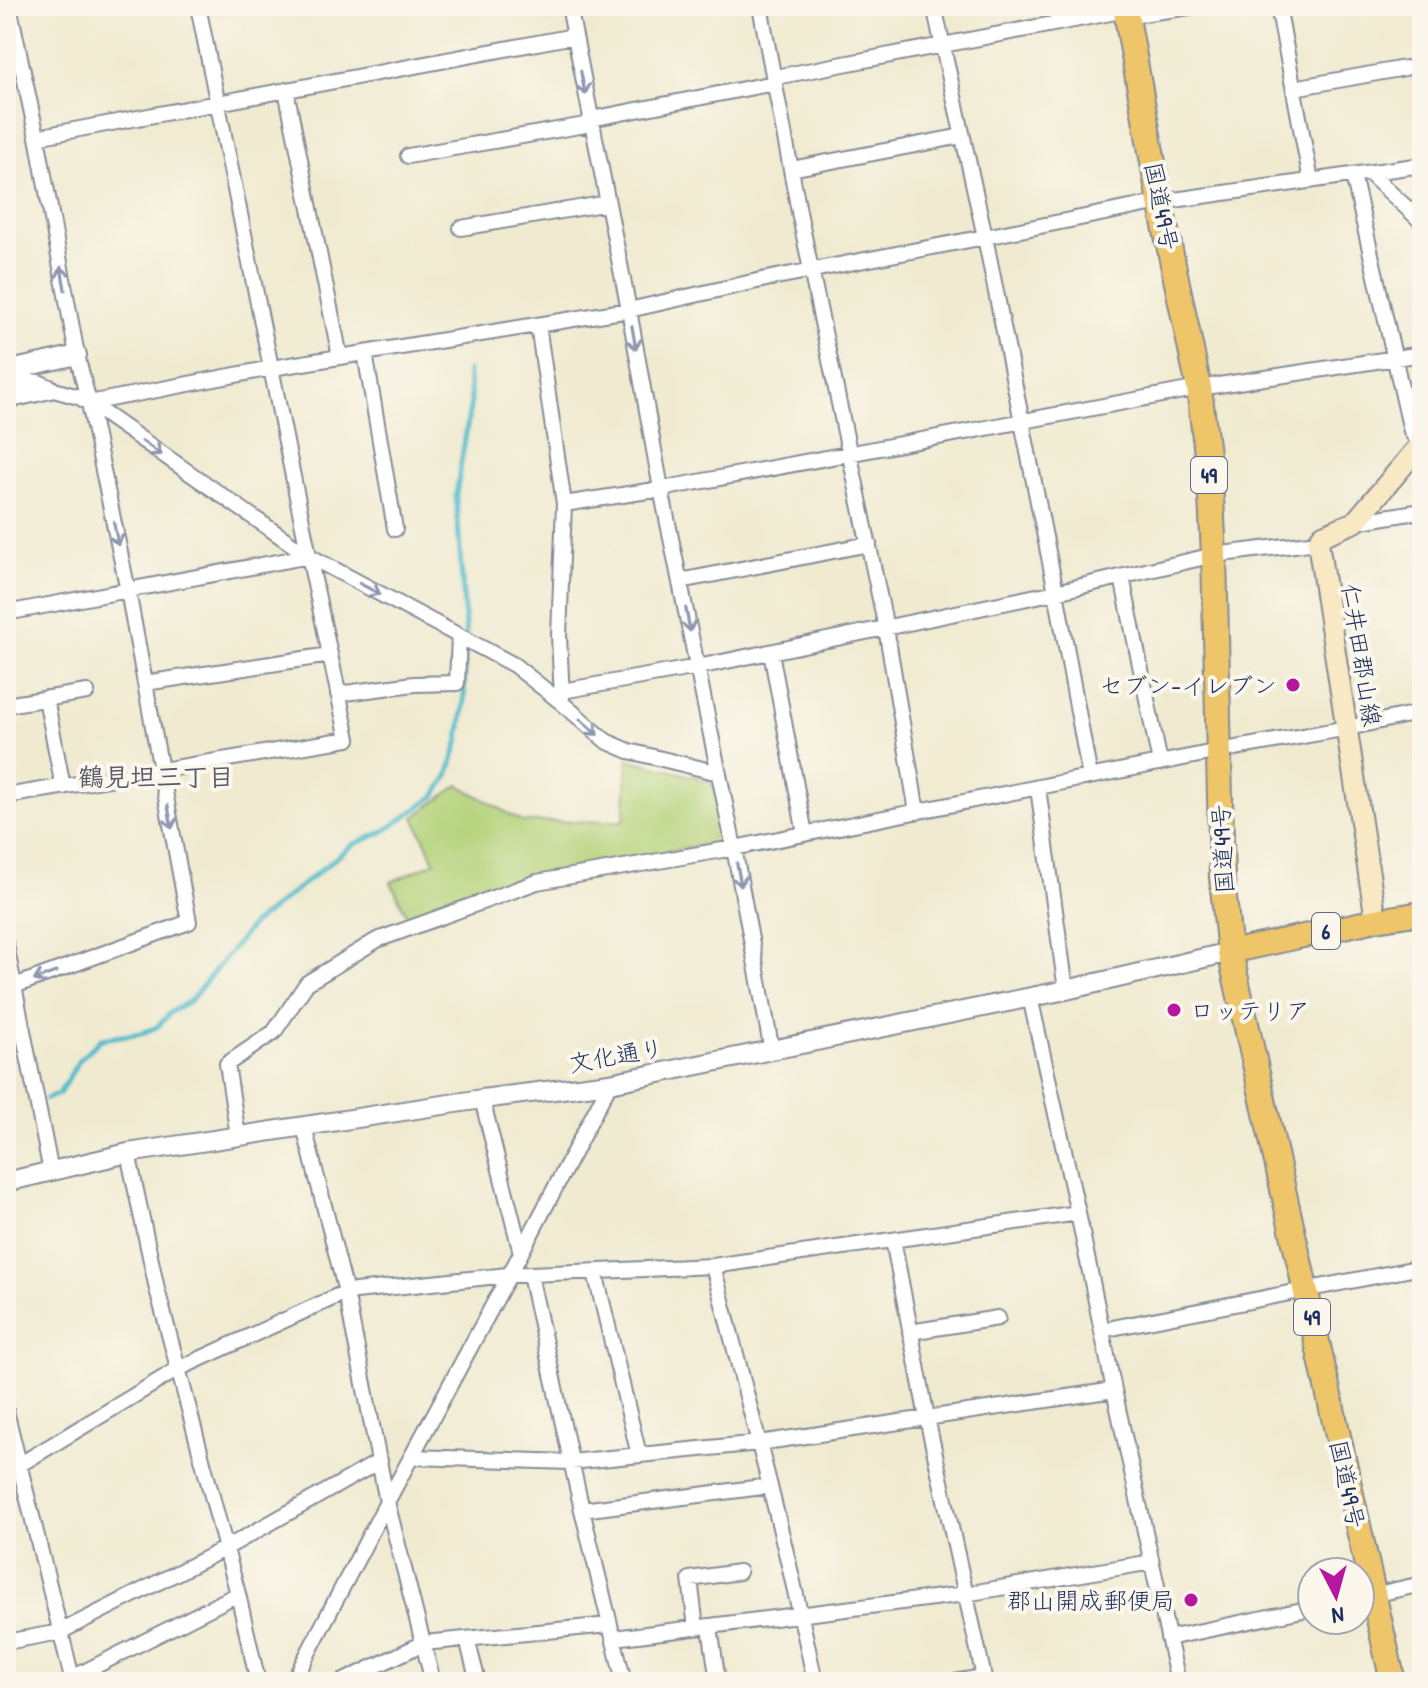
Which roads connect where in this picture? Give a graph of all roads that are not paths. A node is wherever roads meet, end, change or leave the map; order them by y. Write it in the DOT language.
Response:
graph roads {
  1 [pos="9,6"];
  2 [pos="198,6"];
  3 [pos="569,6"];
  4 [pos="760,6"];
  5 [pos="934,6"];
  6 [pos="1196,6"];
  7 [pos="1278,6"];
  8 [pos="1126,10"];
  9 [pos="574,36"];
  10 [pos="942,45"];
  11 [pos="1405,68"];
  12 [pos="774,80"];
  13 [pos="1294,88"];
  14 [pos="286,90"];
  15 [pos="218,103"];
  16 [pos="591,119"];
  17 [pos="962,136"];
  18 [pos="37,137"];
  19 [pos="408,156"];
  20 [pos="1422,165"];
  21 [pos="791,169"];
  22 [pos="1369,173"];
  23 [pos="1353,175"];
  24 [pos="1311,181"];
  25 [pos="1160,202"];
  26 [pos="608,203"];
  27 [pos="1422,222"];
  28 [pos="461,228"];
  29 [pos="985,237"];
  30 [pos="812,271"];
  31 [pos="629,310"];
  32 [pos="538,325"];
  33 [pos="365,353"];
  34 [pos="1422,354"];
  35 [pos="77,355"];
  36 [pos="340,357"];
  37 [pos="1396,358"];
  38 [pos="272,368"];
  39 [pos="6,371"];
  40 [pos="6,381"];
  41 [pos="1199,388"];
  42 [pos="50,389"];
  43 [pos="6,399"];
  44 [pos="89,403"];
  45 [pos="1023,421"];
  46 [pos="1421,444"];
  47 [pos="850,452"];
  48 [pos="661,489"];
  49 [pos="564,504"];
  50 [pos="1422,511"];
  51 [pos="1355,522"];
  52 [pos="395,529"];
  53 [pos="1318,542"];
  54 [pos="869,544"];
  55 [pos="1214,555"];
  56 [pos="309,556"];
  57 [pos="1122,577"];
  58 [pos="680,581"];
  59 [pos="128,591"];
  60 [pos="1056,592"];
  61 [pos="6,613"];
  62 [pos="886,628"];
  63 [pos="459,636"];
  64 [pos="771,652"];
  65 [pos="330,655"];
  66 [pos="698,667"];
  67 [pos="145,683"];
  68 [pos="87,692"];
  69 [pos="338,694"];
  70 [pos="562,697"];
  71 [pos="46,698"];
  72 [pos="6,705"];
  73 [pos="1422,712"];
  74 [pos="1348,728"];
  75 [pos="1219,751"];
  76 [pos="1160,763"];
  77 [pos="161,770"];
  78 [pos="719,773"];
  79 [pos="1090,777"];
  80 [pos="63,787"];
  81 [pos="1038,788"];
  82 [pos="6,796"];
  83 [pos="917,812"];
  84 [pos="805,834"];
  85 [pos="734,848"];
  86 [pos="1422,913"];
  87 [pos="1376,920"];
  88 [pos="6,945"];
  89 [pos="1230,952"];
  90 [pos="10,988"];
  91 [pos="1066,990"];
  92 [pos="1030,997"];
  93 [pos="772,1051"];
  94 [pos="610,1083"];
  95 [pos="482,1099"];
  96 [pos="304,1127"];
  97 [pos="238,1136"];
  98 [pos="128,1153"];
  99 [pos="51,1172"];
  100 [pos="6,1182"];
  101 [pos="1078,1213"];
  102 [pos="893,1240"];
  103 [pos="521,1253"];
  104 [pos="713,1266"];
  105 [pos="1422,1267"];
  106 [pos="595,1272"];
  107 [pos="508,1275"];
  108 [pos="530,1275"];
  109 [pos="1306,1288"];
  110 [pos="346,1292"];
  111 [pos="998,1318"];
  112 [pos="1102,1330"];
  113 [pos="910,1332"];
  114 [pos="178,1369"];
  115 [pos="1114,1390"];
  116 [pos="6,1411"];
  117 [pos="927,1418"];
  118 [pos="759,1443"];
  119 [pos="639,1455"];
  120 [pos="412,1457"];
  121 [pos="380,1461"];
  122 [pos="571,1462"];
  123 [pos="13,1466"];
  124 [pos="770,1486"];
  125 [pos="387,1502"];
  126 [pos="582,1510"];
  127 [pos="226,1548"];
  128 [pos="1358,1556"];
  129 [pos="1152,1562"];
  130 [pos="739,1572"];
  131 [pos="1422,1584"];
  132 [pos="238,1594"];
  133 [pos="965,1594"];
  134 [pos="1376,1595"];
  135 [pos="1296,1611"];
  136 [pos="801,1616"];
  137 [pos="703,1628"];
  138 [pos="1376,1628"];
  139 [pos="60,1632"];
  140 [pos="612,1632"];
  141 [pos="1168,1638"];
  142 [pos="467,1639"];
  143 [pos="6,1642"];
  144 [pos="424,1643"];
  145 [pos="72,1680"];
  146 [pos="985,1680"];
  147 [pos="258,1682"];
  148 [pos="293,1682"];
  149 [pos="342,1682"];
  150 [pos="433,1682"];
  151 [pos="478,1682"];
  152 [pos="624,1682"];
  153 [pos="718,1682"];
  154 [pos="815,1682"];
  155 [pos="954,1682"];
  156 [pos="1178,1682"];
  157 [pos="1393,1682"];
  1 -- 18 [label="street"];
  2 -- 15 [label="street"];
  3 -- 9 [label="street"];
  4 -- 12 [label="street"];
  5 -- 10 [label="street"];
  6 -- 8 [label="street"];
  7 -- 13 [label="street"];
  8 -- 10 [label="street"];
  8 -- 25 [label="highway, 国道49号 / 49"];
  9 -- 14 [label="street"];
  9 -- 16 [label="street, one-way"];
  10 -- 12 [label="street"];
  10 -- 17 [label="street"];
  11 -- 13 [label="street"];
  12 -- 16 [label="street"];
  12 -- 21 [label="street"];
  13 -- 24 [label="street"];
  14 -- 15 [label="street"];
  14 -- 36 [label="street"];
  15 -- 18 [label="street"];
  15 -- 38 [label="street"];
  16 -- 19 [label="street"];
  16 -- 26 [label="street"];
  17 -- 21 [label="street"];
  17 -- 29 [label="street"];
  35 -- 18 [label="street, one-way"];
  20 -- 22 [label="street"];
  21 -- 30 [label="street"];
  22 -- 23 [label="street"];
  22 -- 27 [label="street"];
  23 -- 24 [label="street"];
  23 -- 37 [label="street"];
  24 -- 25 [label="street"];
  25 -- 29 [label="street"];
  25 -- 41 [label="highway, 国道49号 / 49"];
  26 -- 28 [label="street"];
  26 -- 31 [label="street"];
  29 -- 30 [label="street"];
  29 -- 45 [label="street"];
  30 -- 31 [label="street"];
  30 -- 47 [label="street"];
  31 -- 32 [label="street"];
  31 -- 48 [label="street, one-way"];
  32 -- 33 [label="street"];
  32 -- 49 [label="street"];
  33 -- 36 [label="street"];
  33 -- 52 [label="street"];
  34 -- 37 [label="street"];
  35 -- 39 [label="street"];
  35 -- 44 [label="street"];
  36 -- 38 [label="street"];
  37 -- 41 [label="street"];
  37 -- 46 [label="street"];
  38 -- 44 [label="street"];
  38 -- 56 [label="street"];
  40 -- 42 [label="street"];
  41 -- 45 [label="street"];
  41 -- 55 [label="highway, 国道49号 / 49"];
  42 -- 43 [label="street"];
  42 -- 44 [label="street"];
  44 -- 56 [label="street, one-way"];
  44 -- 59 [label="street, one-way"];
  45 -- 47 [label="street"];
  45 -- 60 [label="street"];
  46 -- 51 [label="main road"];
  47 -- 48 [label="street"];
  47 -- 54 [label="street"];
  48 -- 49 [label="street"];
  48 -- 58 [label="street"];
  49 -- 70 [label="street"];
  50 -- 51 [label="street"];
  51 -- 53 [label="main road"];
  53 -- 55 [label="street"];
  53 -- 74 [label="main road, 仁井田郡山線"];
  54 -- 58 [label="street"];
  54 -- 62 [label="street"];
  55 -- 57 [label="street"];
  55 -- 75 [label="highway, 国道49号 / 49"];
  56 -- 59 [label="street"];
  56 -- 63 [label="street, one-way"];
  56 -- 65 [label="street"];
  57 -- 60 [label="street"];
  57 -- 76 [label="street"];
  58 -- 66 [label="street, one-way"];
  59 -- 61 [label="street"];
  59 -- 67 [label="street"];
  60 -- 62 [label="street"];
  60 -- 79 [label="street"];
  62 -- 64 [label="street"];
  62 -- 83 [label="street"];
  63 -- 69 [label="street"];
  63 -- 70 [label="street"];
  64 -- 66 [label="street"];
  64 -- 84 [label="street"];
  65 -- 67 [label="street"];
  65 -- 69 [label="street"];
  66 -- 70 [label="street"];
  66 -- 78 [label="street"];
  67 -- 77 [label="street"];
  68 -- 71 [label="street"];
  69 -- 77 [label="street"];
  70 -- 78 [label="street, one-way"];
  71 -- 72 [label="street"];
  71 -- 80 [label="street"];
  73 -- 74 [label="street"];
  74 -- 75 [label="street"];
  74 -- 87 [label="main road, 仁井田郡山線"];
  75 -- 76 [label="street"];
  75 -- 89 [label="highway, 国道49号 / 49"];
  76 -- 79 [label="street"];
  77 -- 80 [label="street"];
  77 -- 90 [label="street, one-way"];
  78 -- 85 [label="street"];
  79 -- 81 [label="street"];
  80 -- 82 [label="street"];
  81 -- 83 [label="street"];
  81 -- 91 [label="street"];
  83 -- 84 [label="street"];
  84 -- 85 [label="street"];
  85 -- 93 [label="street, one-way"];
  85 -- 97 [label="street"];
  86 -- 87 [label="main road, 6"];
  87 -- 89 [label="main road, 6"];
  88 -- 90 [label="street"];
  89 -- 91 [label="street, 文化通り"];
  89 -- 109 [label="highway, 国道49号 / 49"];
  90 -- 99 [label="street"];
  91 -- 92 [label="street, 文化通り"];
  92 -- 93 [label="street, 文化通り"];
  92 -- 101 [label="street"];
  93 -- 94 [label="street, 文化通り"];
  94 -- 95 [label="street, 文化通り"];
  94 -- 103 [label="street"];
  95 -- 96 [label="street, 文化通り"];
  95 -- 103 [label="street"];
  96 -- 97 [label="street, 文化通り"];
  96 -- 110 [label="street"];
  97 -- 98 [label="street, 文化通り"];
  98 -- 99 [label="street, 文化通り"];
  98 -- 114 [label="street"];
  99 -- 100 [label="street, 文化通り"];
  101 -- 102 [label="street"];
  101 -- 112 [label="street"];
  102 -- 104 [label="street"];
  102 -- 113 [label="street"];
  103 -- 107 [label="street"];
  104 -- 106 [label="street"];
  104 -- 118 [label="street"];
  105 -- 109 [label="street"];
  106 -- 108 [label="street"];
  106 -- 119 [label="street"];
  107 -- 108 [label="street"];
  107 -- 110 [label="street"];
  107 -- 120 [label="street"];
  108 -- 122 [label="street"];
  109 -- 112 [label="street"];
  109 -- 128 [label="highway, 国道49号 / 49"];
  110 -- 114 [label="street"];
  110 -- 121 [label="street"];
  111 -- 113 [label="street"];
  112 -- 115 [label="street"];
  113 -- 117 [label="street"];
  114 -- 123 [label="street"];
  114 -- 127 [label="street"];
  115 -- 117 [label="street"];
  115 -- 129 [label="street"];
  116 -- 123 [label="street"];
  117 -- 118 [label="street"];
  117 -- 133 [label="street"];
  118 -- 119 [label="street"];
  118 -- 124 [label="street"];
  119 -- 122 [label="street"];
  120 -- 122 [label="street"];
  120 -- 125 [label="street"];
  121 -- 125 [label="street"];
  121 -- 127 [label="street"];
  122 -- 126 [label="street"];
  123 -- 139 [label="street"];
  124 -- 126 [label="street"];
  124 -- 136 [label="street"];
  125 -- 144 [label="street"];
  125 -- 148 [label="street"];
  126 -- 140 [label="street"];
  127 -- 132 [label="street"];
  127 -- 139 [label="street"];
  129 -- 133 [label="street"];
  129 -- 141 [label="street"];
  130 -- 137 [label="street"];
  131 -- 134 [label="street"];
  132 -- 145 [label="street"];
  132 -- 147 [label="street"];
  133 -- 136 [label="street"];
  133 -- 146 [label="street"];
  135 -- 141 [label="street"];
  136 -- 137 [label="street"];
  136 -- 154 [label="street"];
  137 -- 140 [label="street"];
  137 -- 153 [label="street"];
  138 -- 157 [label="highway, 国道49号 / 49"];
  139 -- 143 [label="street"];
  139 -- 145 [label="street"];
  140 -- 142 [label="street"];
  140 -- 152 [label="street"];
  141 -- 156 [label="street"];
  142 -- 144 [label="street"];
  142 -- 151 [label="street"];
  144 -- 149 [label="street"];
  144 -- 150 [label="street"];
  146 -- 155 [label="street"];
}
